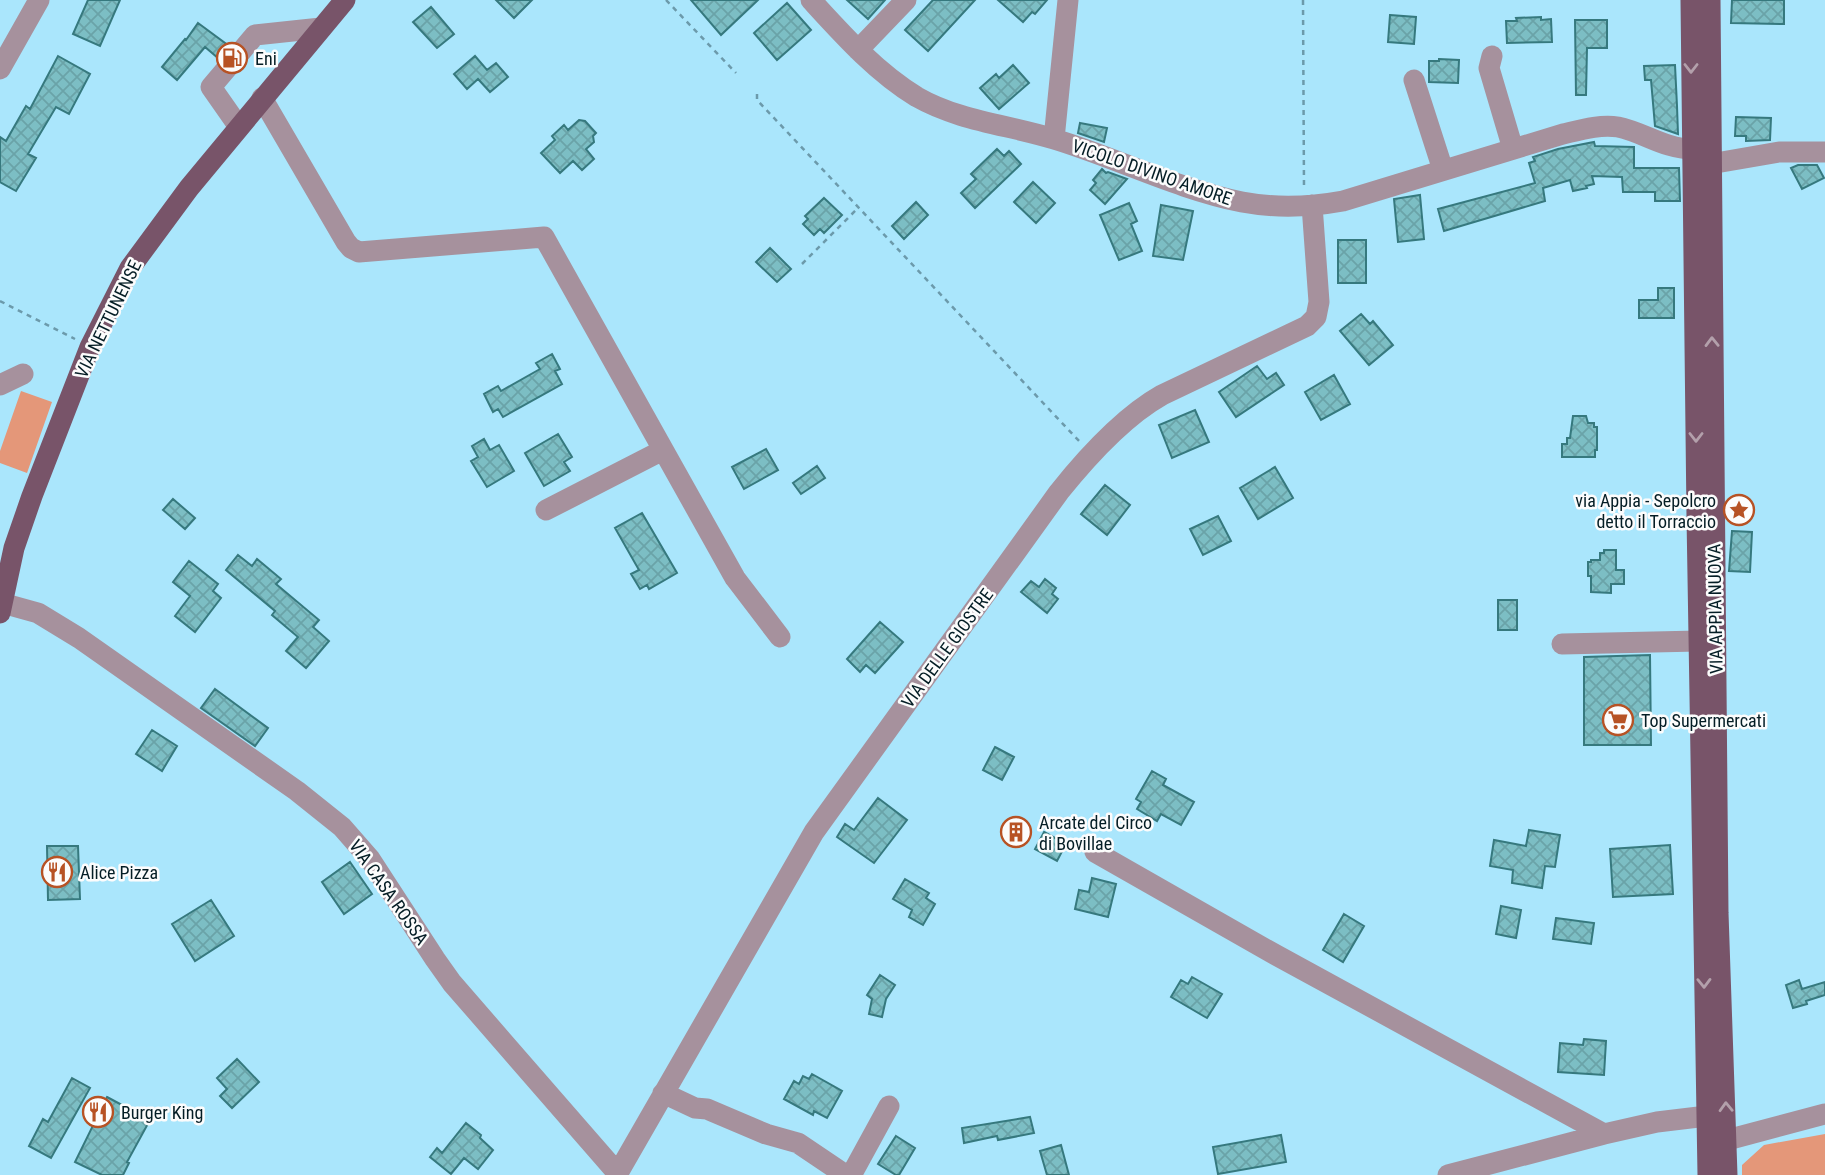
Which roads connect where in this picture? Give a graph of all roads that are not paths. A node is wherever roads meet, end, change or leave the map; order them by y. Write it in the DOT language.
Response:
graph roads {
  1 [pos="39,0"];
  2 [pos="345,0"];
  3 [pos="811,0"];
  4 [pos="906,0"];
  5 [pos="1068,0"];
  6 [pos="1690,0"];
  7 [pos="1710,0"];
  8 [pos="321,28"];
  9 [pos="858,50"];
  10 [pos="1492,56"];
  11 [pos="0,69"];
  12 [pos="1415,80"];
  13 [pos="262,98"];
  14 [pos="239,127"];
  15 [pos="1054,139"];
  16 [pos="1513,149"];
  17 [pos="1692,149"];
  18 [pos="1825,152"];
  19 [pos="1710,164"];
  20 [pos="1443,170"];
  21 [pos="1308,205"];
  22 [pos="23,374"];
  23 [pos="0,386"];
  24 [pos="663,450"];
  25 [pos="546,510"];
  26 [pos="8,540"];
  27 [pos="1,608"];
  28 [pos="780,637"];
  29 [pos="1699,640"];
  30 [pos="1562,644"];
  31 [pos="1095,852"];
  32 [pos="663,1093"];
  33 [pos="889,1106"];
  34 [pos="1825,1114"];
  35 [pos="1707,1116"];
  36 [pos="1604,1134"];
  37 [pos="1727,1140"];
  38 [pos="618,1174"];
  39 [pos="1448,1175"];
  40 [pos="1708,1175"];
  41 [pos="1727,1175"];
  1 -- 11 [label="street"];
  2 -- 8 [label="main road, VIA NETTUNENSE"];
  3 -- 9 [label="street, VICOLO DIVINO AMORE"];
  4 -- 9 [label="street"];
  5 -- 15 [label="street"];
  6 -- 17 [label="main road, VIA APPIA NUOVA, one-way"];
  7 -- 19 [label="main road, VIA APPIA NUOVA"];
  8 -- 13 [label="main road, VIA NETTUNENSE"];
  8 -- 14 [label="street"];
  9 -- 15 [label="street, VICOLO DIVINO AMORE"];
  10 -- 16 [label="street"];
  12 -- 20 [label="street"];
  13 -- 14 [label="main road, VIA NETTUNENSE"];
  13 -- 24 [label="street"];
  14 -- 26 [label="main road, VIA NETTUNENSE"];
  15 -- 21 [label="street, VICOLO DIVINO AMORE"];
  16 -- 17 [label="street, VICOLO DIVINO AMORE"];
  16 -- 20 [label="street, VICOLO DIVINO AMORE"];
  17 -- 29 [label="main road, VIA APPIA NUOVA, one-way"];
  18 -- 19 [label="street"];
  37 -- 19 [label="main road, VIA APPIA NUOVA, one-way"];
  20 -- 21 [label="street, VICOLO DIVINO AMORE"];
  21 -- 32 [label="street, VIA DELLE GIOSTRE"];
  22 -- 23 [label="street"];
  24 -- 25 [label="street"];
  24 -- 28 [label="street"];
  26 -- 27 [label="main road, VIA NETTUNENSE"];
  27 -- 38 [label="street, VIA CASA ROSSA"];
  29 -- 30 [label="street"];
  29 -- 35 [label="main road, VIA APPIA NUOVA, one-way"];
  31 -- 36 [label="street"];
  32 -- 33 [label="street"];
  32 -- 38 [label="street, VIA DELLE GIOSTRE"];
  34 -- 37 [label="street"];
  35 -- 36 [label="street"];
  35 -- 40 [label="main road, VIA APPIA NUOVA"];
  36 -- 39 [label="street"];
  37 -- 41 [label="main road, VIA APPIA NUOVA"];
}
